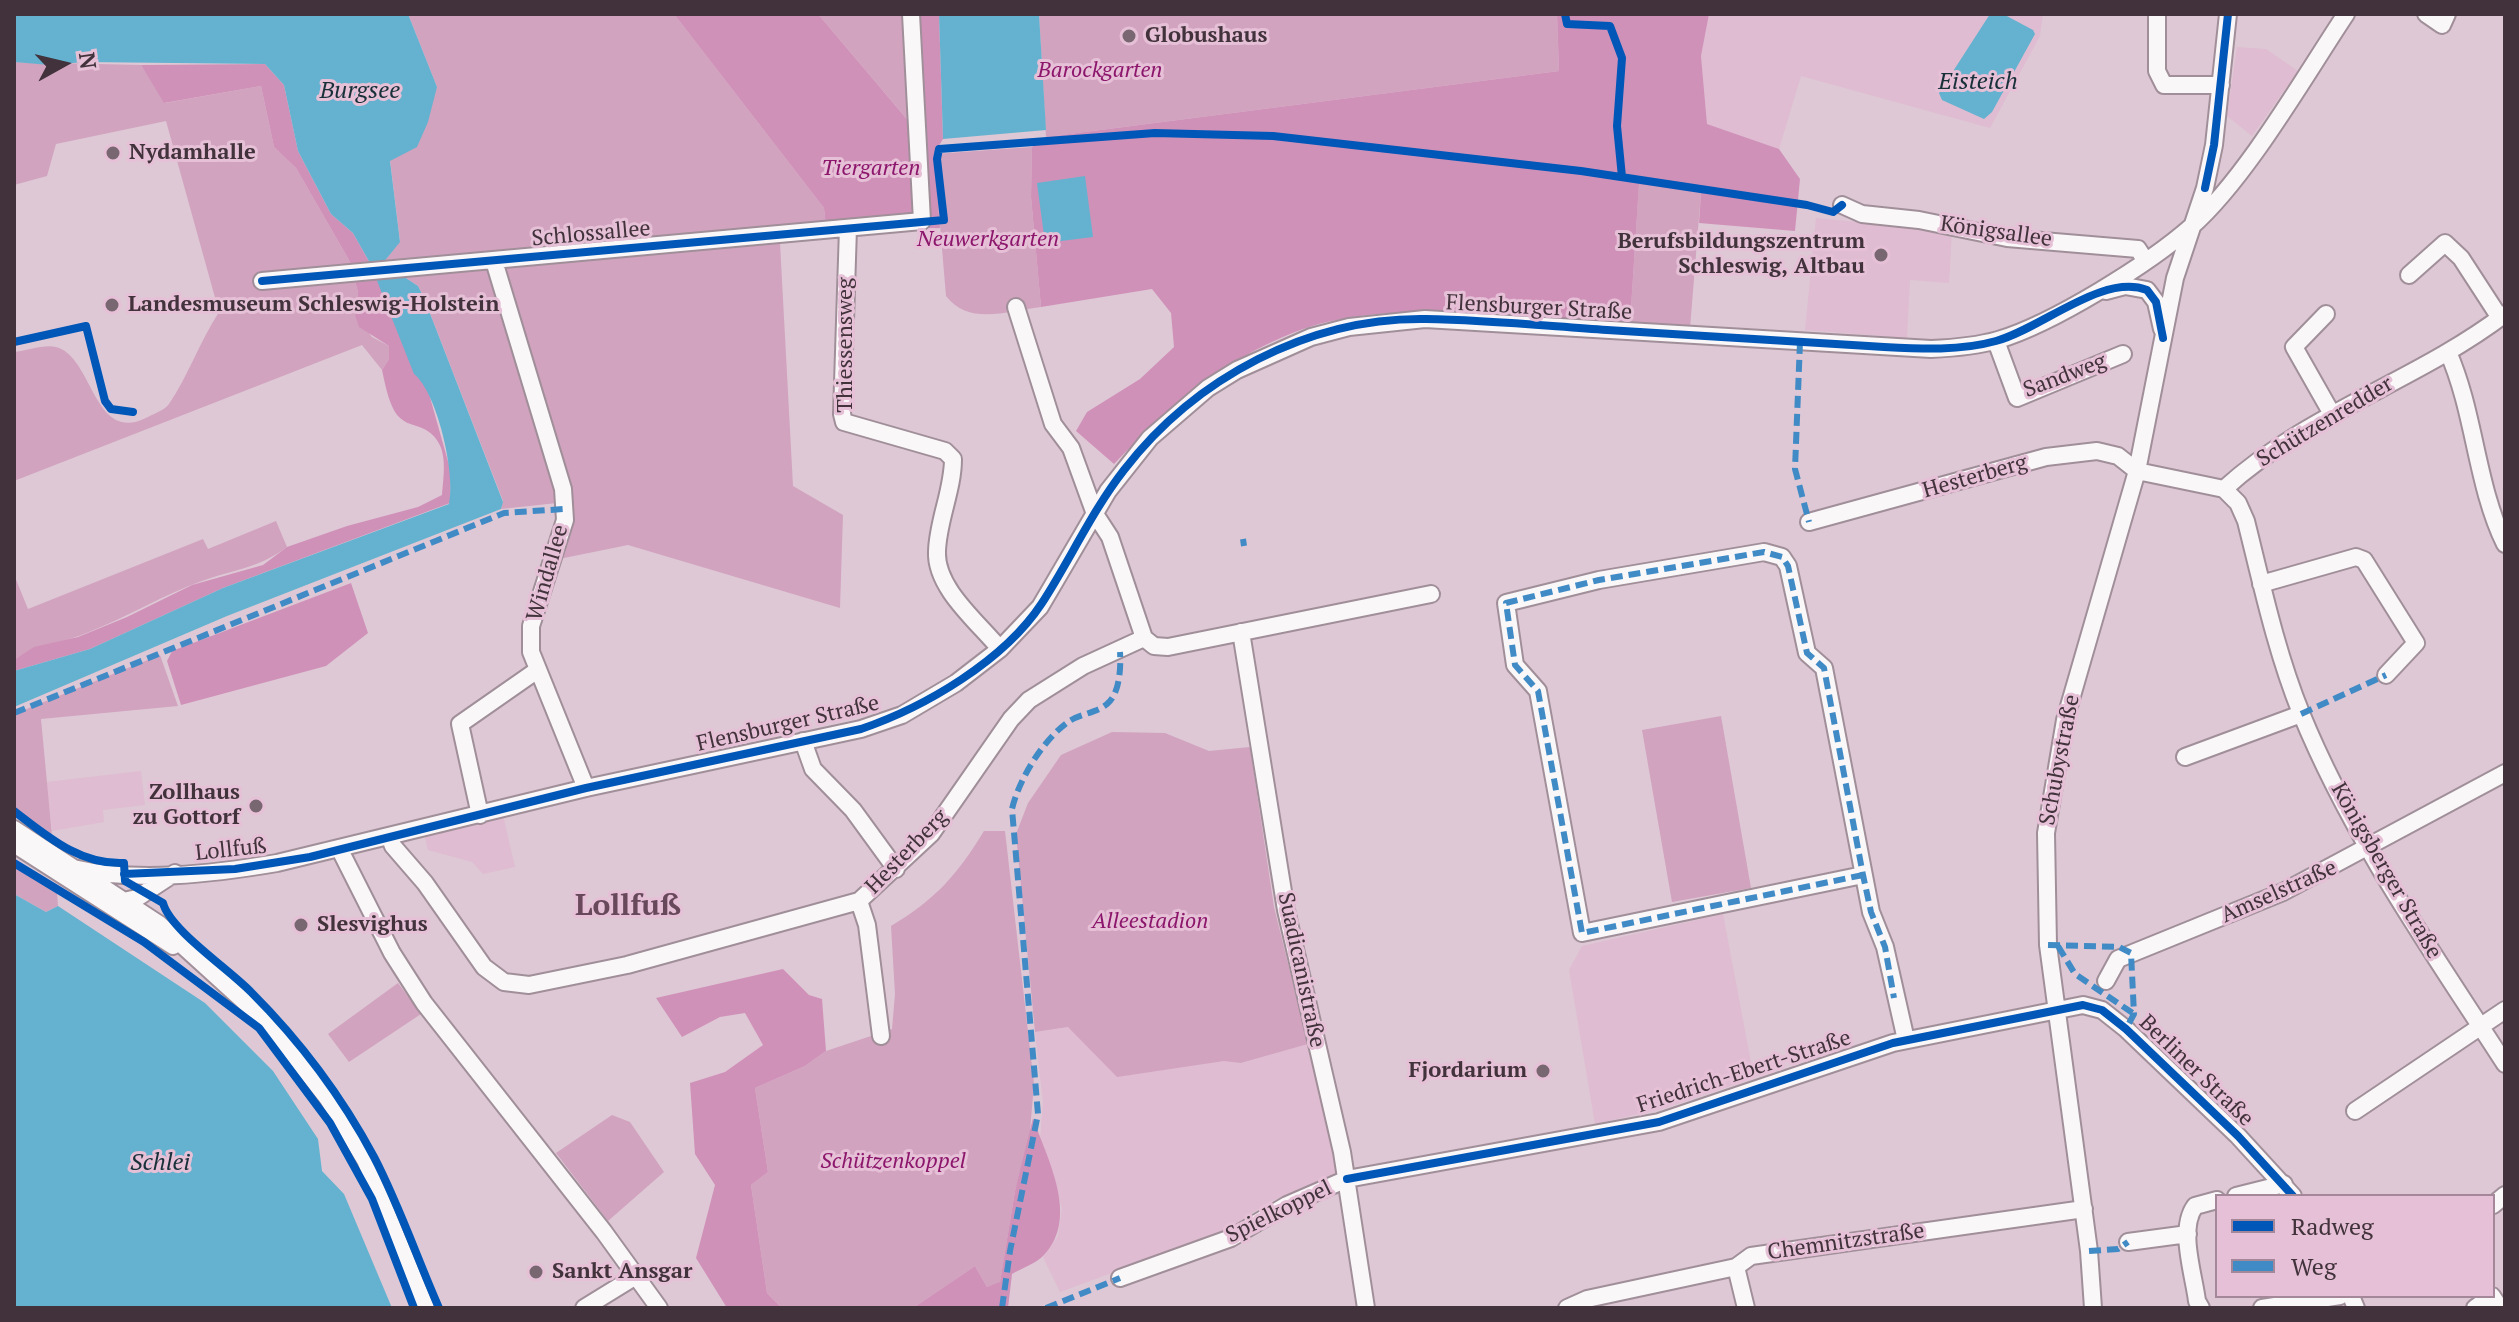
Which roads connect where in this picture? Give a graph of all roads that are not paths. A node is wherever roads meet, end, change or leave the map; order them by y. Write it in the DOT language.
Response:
graph roads {
  1 [pos="911,14"];
  2 [pos="2157,14"];
  3 [pos="2228,14"];
  4 [pos="2346,14"];
  5 [pos="2426,14"];
  6 [pos="2447,14"];
  7 [pos="2221,85"];
  8 [pos="1842,205"];
  9 [pos="2193,225"];
  10 [pos="848,228"];
  11 [pos="2145,260"];
  12 [pos="494,261"];
  13 [pos="2409,275"];
  14 [pos="262,281"];
  15 [pos="2087,296"];
  16 [pos="1016,307"];
  17 [pos="2326,314"];
  18 [pos="2503,316"];
  19 [pos="2163,338"];
  20 [pos="1996,341"];
  21 [pos="2448,352"];
  22 [pos="2123,354"];
  23 [pos="2332,414"];
  24 [pos="2137,471"];
  25 [pos="2224,489"];
  26 [pos="1095,514"];
  27 [pos="1809,522"];
  28 [pos="2505,544"];
  29 [pos="2261,584"];
  30 [pos="1431,594"];
  31 [pos="1241,632"];
  32 [pos="1144,638"];
  33 [pos="1000,649"];
  34 [pos="536,671"];
  35 [pos="2386,675"];
  36 [pos="2301,714"];
  37 [pos="803,741"];
  38 [pos="2185,757"];
  39 [pos="2503,784"];
  40 [pos="586,788"];
  41 [pos="480,815"];
  42 [pos="14,829"];
  43 [pos="389,836"];
  44 [pos="14,844"];
  45 [pos="2368,849"];
  46 [pos="340,850"];
  47 [pos="73,868"];
  48 [pos="896,869"];
  49 [pos="177,873"];
  50 [pos="1863,875"];
  51 [pos="144,895"];
  52 [pos="99,900"];
  53 [pos="127,901"];
  54 [pos="859,901"];
  55 [pos="159,924"];
  56 [pos="203,962"];
  57 [pos="2106,981"];
  58 [pos="2056,1009"];
  59 [pos="2505,1010"];
  60 [pos="2481,1027"];
  61 [pos="881,1036"];
  62 [pos="1906,1040"];
  63 [pos="2505,1064"];
  64 [pos="2355,1111"];
  65 [pos="1347,1179"];
  66 [pos="2288,1190"];
  67 [pos="2253,1194"];
  68 [pos="2215,1201"];
  69 [pos="2084,1209"];
  70 [pos="2188,1234"];
  71 [pos="2128,1242"];
  72 [pos="1736,1267"];
  73 [pos="636,1276"];
  74 [pos="1120,1278"];
  75 [pos="2327,1298"];
  76 [pos="426,1308"];
  77 [pos="584,1308"];
  78 [pos="659,1308"];
  79 [pos="1366,1308"];
  80 [pos="1567,1308"];
  81 [pos="1746,1308"];
  82 [pos="2093,1308"];
  83 [pos="2201,1308"];
  84 [pos="2262,1308"];
  1 -- 10 [label="street, Schlossallee"];
  2 -- 7 [label="street"];
  3 -- 7 [label="street, Schubystraße"];
  4 -- 9 [label="street, Flensburger Straße"];
  5 -- 6 [label="street"];
  7 -- 9 [label="street, Schubystraße"];
  8 -- 11 [label="street, Königsallee"];
  9 -- 11 [label="street, Flensburger Straße"];
  9 -- 19 [label="street, Schubystraße"];
  10 -- 12 [label="street, Schlossallee"];
  10 -- 33 [label="street, Thiessensweg"];
  11 -- 15 [label="street, Flensburger Straße"];
  12 -- 14 [label="street, Schlossallee"];
  12 -- 34 [label="street, Windallee"];
  13 -- 18 [label="street"];
  15 -- 19 [label="street"];
  15 -- 20 [label="street, Flensburger Straße"];
  16 -- 26 [label="street"];
  17 -- 23 [label="street"];
  18 -- 21 [label="street, Schützenredder"];
  19 -- 24 [label="street, Schubystraße"];
  20 -- 22 [label="street, Sandweg"];
  20 -- 26 [label="street, Flensburger Straße"];
  21 -- 23 [label="street, Schützenredder"];
  21 -- 28 [label="street"];
  23 -- 25 [label="street, Schützenredder"];
  24 -- 25 [label="street"];
  24 -- 27 [label="street, Hesterberg"];
  24 -- 58 [label="street, Schubystraße"];
  25 -- 29 [label="street, Königsberger Straße"];
  26 -- 32 [label="street"];
  26 -- 33 [label="street, Flensburger Straße"];
  29 -- 35 [label="street"];
  29 -- 36 [label="street, Königsberger Straße"];
  30 -- 31 [label="street"];
  31 -- 32 [label="street"];
  31 -- 65 [label="street, Suadicanistraße"];
  32 -- 48 [label="street, Hesterberg"];
  33 -- 37 [label="street, Flensburger Straße"];
  34 -- 40 [label="street, Windallee"];
  34 -- 41 [label="street"];
  36 -- 38 [label="street"];
  36 -- 45 [label="street, Königsberger Straße"];
  37 -- 40 [label="street, Flensburger Straße"];
  37 -- 48 [label="street"];
  39 -- 45 [label="street, Amselstraße"];
  40 -- 41 [label="street, Flensburger Straße"];
  41 -- 43 [label="street, Flensburger Straße"];
  42 -- 47 [label="street"];
  43 -- 46 [label="street, Flensburger Straße"];
  43 -- 54 [label="street, Hesterberg"];
  44 -- 52 [label="street"];
  45 -- 57 [label="street, Amselstraße"];
  45 -- 60 [label="street, Königsberger Straße"];
  46 -- 49 [label="street, Lollfuß"];
  46 -- 73 [label="street"];
  47 -- 49 [label="street, Lollfuß"];
  47 -- 53 [label="street"];
  48 -- 54 [label="street, Hesterberg"];
  49 -- 51 [label="street, Lollfuß"];
  50 -- 50 [label="street"];
  50 -- 62 [label="street"];
  51 -- 53 [label="street, Lollfuß"];
  51 -- 55 [label="street"];
  52 -- 53 [label="street"];
  52 -- 56 [label="street"];
  53 -- 55 [label="street"];
  54 -- 61 [label="street"];
  55 -- 56 [label="street"];
  56 -- 76 [label="street"];
  58 -- 62 [label="street, Friedrich-Ebert-Straße"];
  58 -- 66 [label="street, Berliner Straße"];
  58 -- 69 [label="street, Schubystraße"];
  59 -- 60 [label="street"];
  60 -- 63 [label="street, Königsberger Straße"];
  60 -- 64 [label="street"];
  62 -- 65 [label="street, Friedrich-Ebert-Straße"];
  65 -- 74 [label="street, Spielkoppel"];
  65 -- 79 [label="street, Suadicanistraße"];
  66 -- 67 [label="street"];
  68 -- 70 [label="street"];
  69 -- 72 [label="street, Chemnitzstraße"];
  69 -- 82 [label="street, Schubystraße"];
  70 -- 71 [label="street"];
  70 -- 83 [label="street"];
  72 -- 80 [label="street, Chemnitzstraße"];
  72 -- 81 [label="street"];
  73 -- 77 [label="street"];
  73 -- 78 [label="street"];
  75 -- 84 [label="street"];
}
